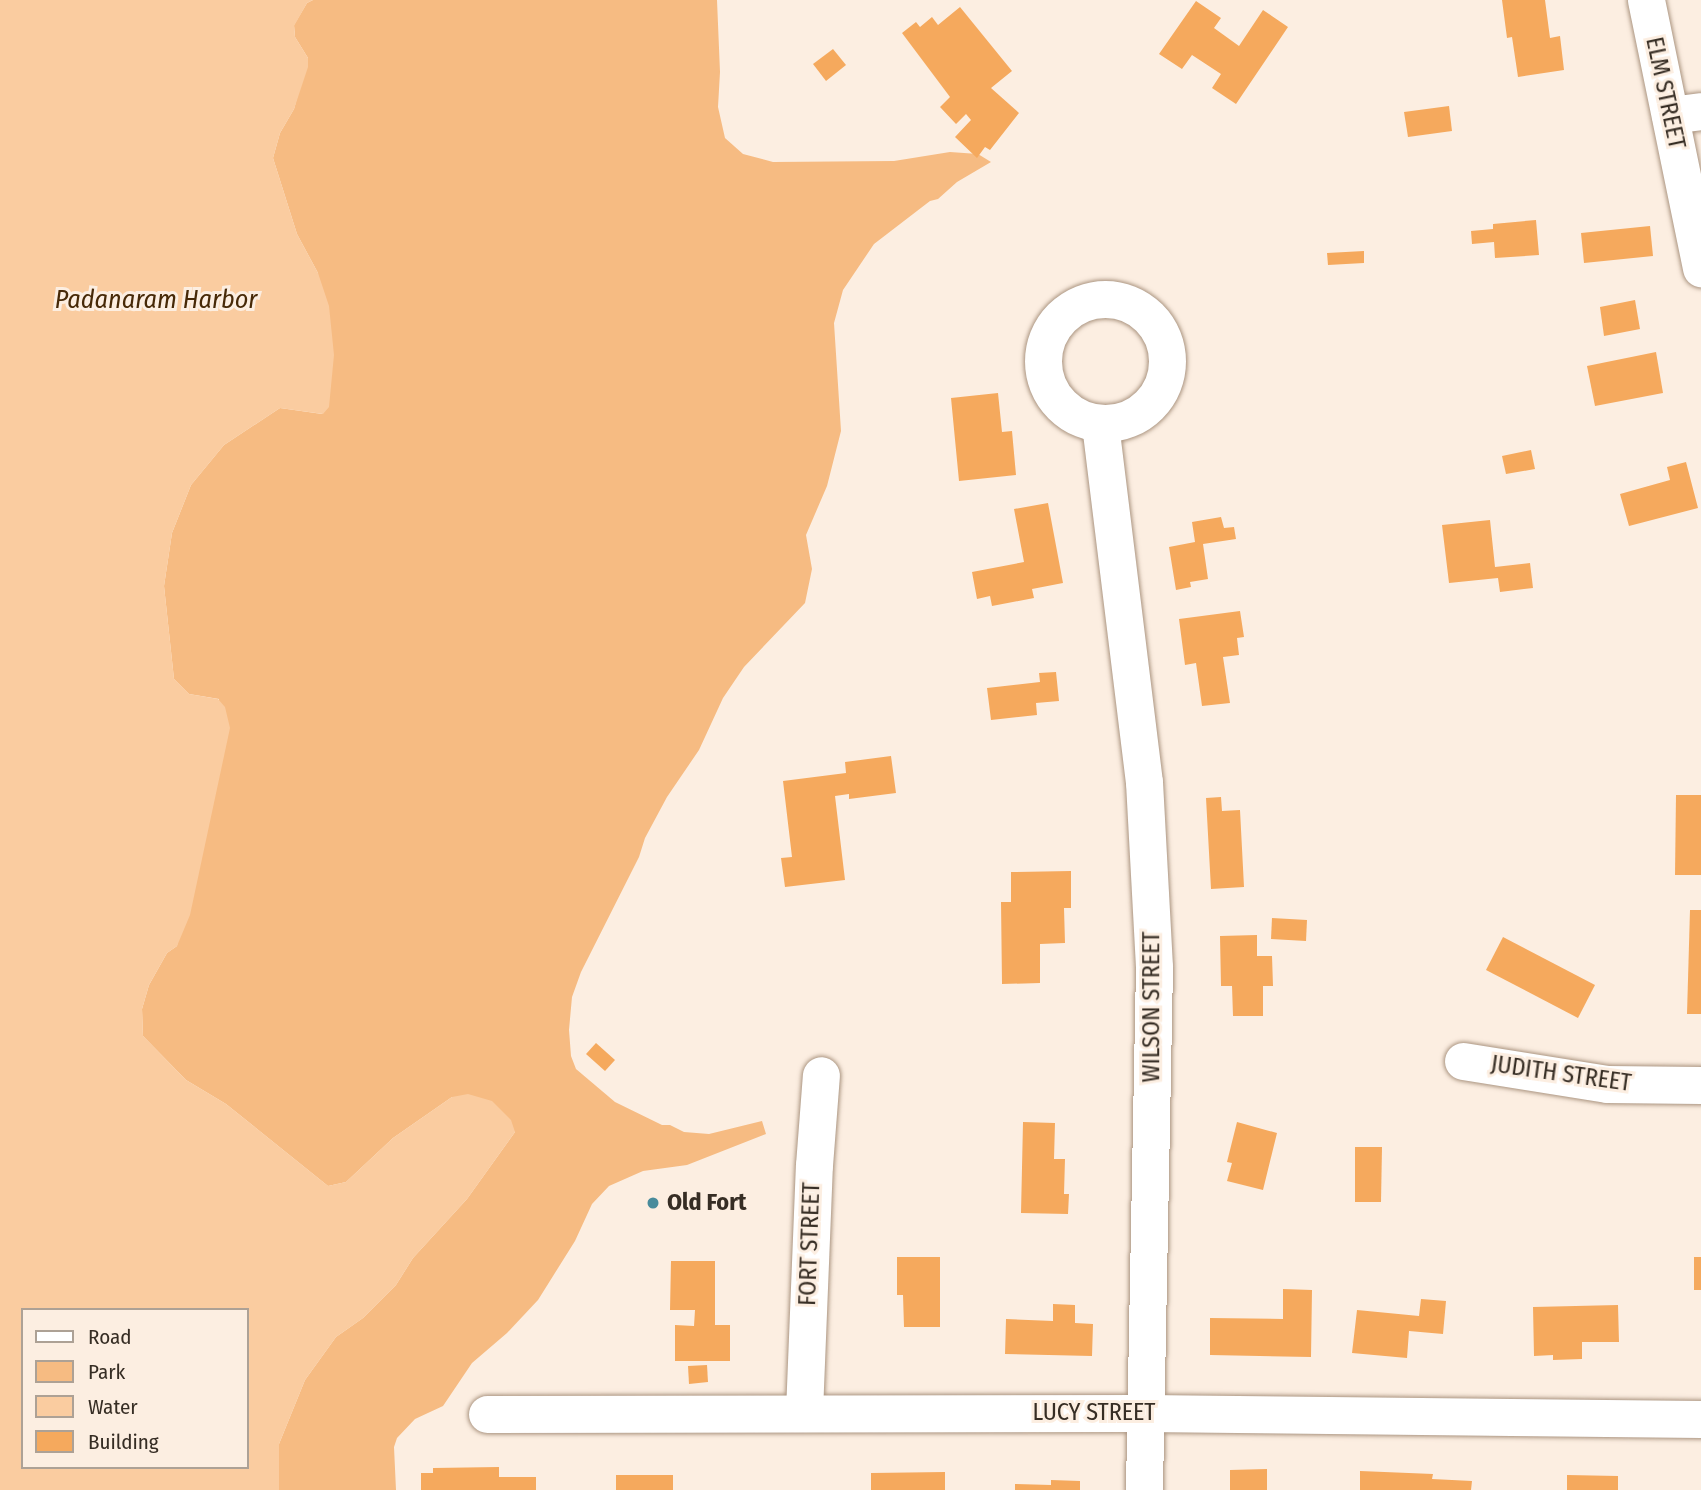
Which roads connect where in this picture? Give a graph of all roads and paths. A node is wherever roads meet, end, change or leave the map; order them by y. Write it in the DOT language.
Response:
graph roads {
  1 [pos="1646,0"];
  2 [pos="1685,113"];
  3 [pos="1701,268"];
  4 [pos="1100,424"];
  5 [pos="1463,1061"];
  6 [pos="821,1075"];
  7 [pos="1701,1085"];
  8 [pos="804,1412"];
  9 [pos="1145,1413"];
  10 [pos="487,1414"];
  11 [pos="1701,1419"];
  12 [pos="1144,1490"];
  1 -- 2 [label="street, ELM STREET"];
  2 -- 3 [label="street, ELM STREET"];
  4 -- 9 [label="street, WILSON STREET"];
  5 -- 7 [label="street, JUDITH STREET"];
  6 -- 8 [label="street, FORT STREET"];
  8 -- 9 [label="street, LUCY STREET"];
  8 -- 10 [label="street, LUCY STREET"];
  9 -- 11 [label="street, LUCY STREET"];
  9 -- 12 [label="street, WILSON STREET"];
}
